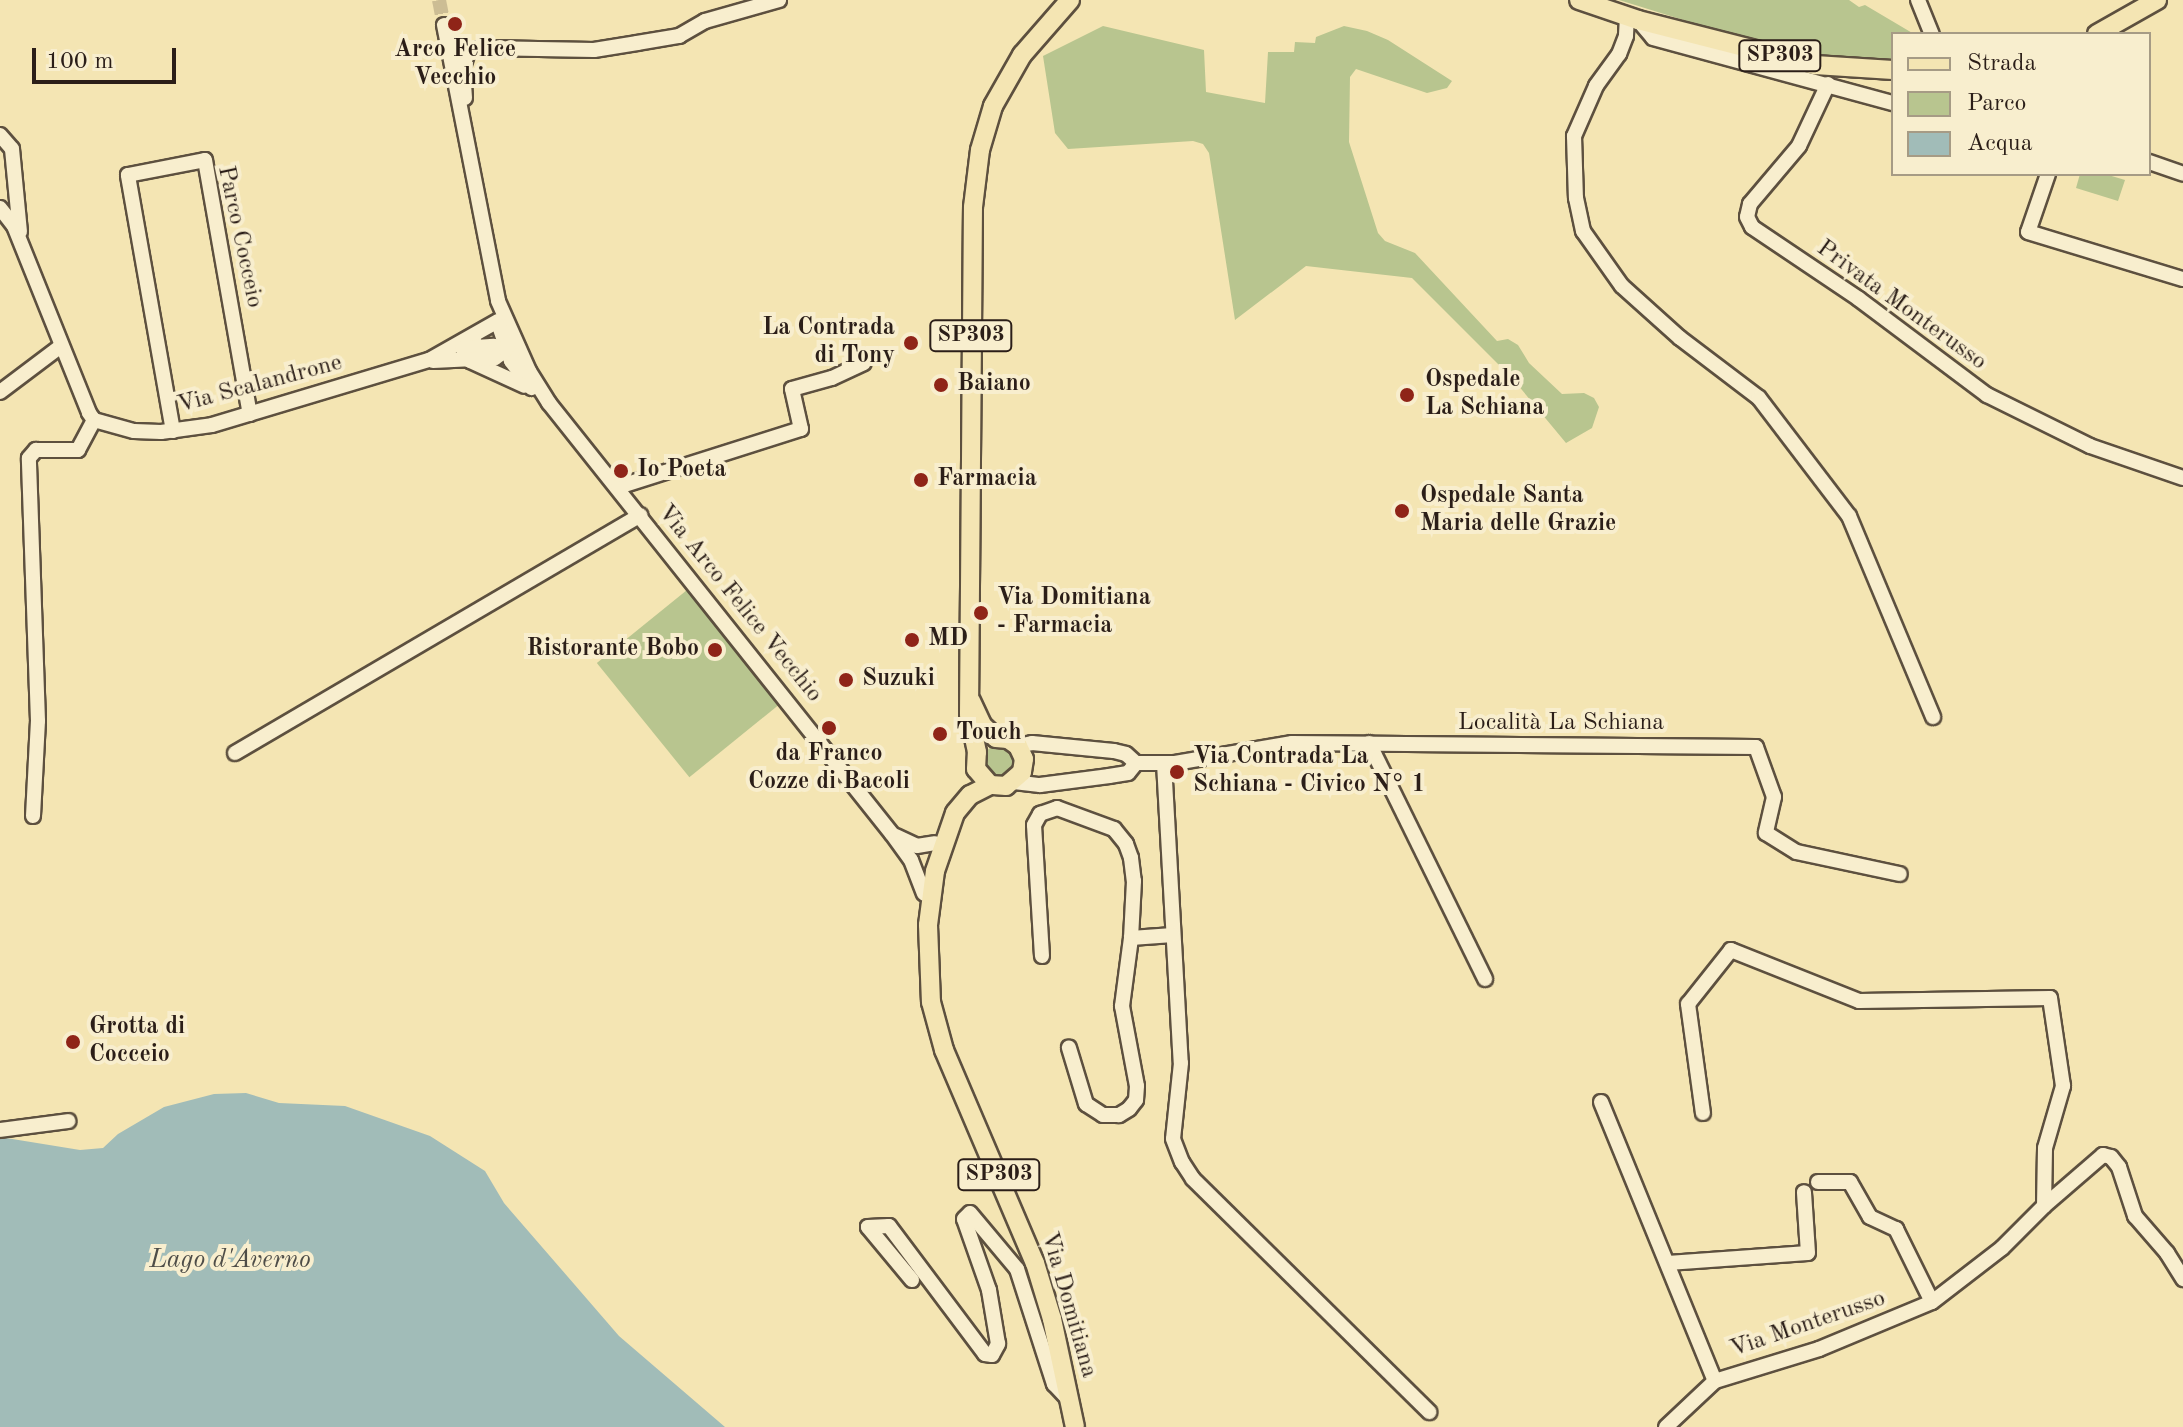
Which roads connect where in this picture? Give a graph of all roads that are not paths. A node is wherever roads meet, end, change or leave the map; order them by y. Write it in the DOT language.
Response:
graph roads {
  1 [pos="779,0"];
  2 [pos="1070,0"];
  3 [pos="1579,0"];
  4 [pos="1918,0"];
  5 [pos="2157,0"];
  6 [pos="1632,18"];
  7 [pos="444,25"];
  8 [pos="1931,32"];
  9 [pos="2101,32"];
  10 [pos="1668,34"];
  11 [pos="1891,70"];
  12 [pos="1828,84"];
  13 [pos="1891,102"];
  14 [pos="460,109"];
  15 [pos="0,135"];
  16 [pos="2151,163"];
  17 [pos="2183,174"];
  18 [pos="2047,176"];
  19 [pos="0,208"];
  20 [pos="23,248"];
  21 [pos="2183,279"];
  22 [pos="498,301"];
  23 [pos="498,321"];
  24 [pos="510,333"];
  25 [pos="61,346"];
  26 [pos="472,348"];
  27 [pos="506,350"];
  28 [pos="429,360"];
  29 [pos="864,363"];
  30 [pos="529,371"];
  31 [pos="0,392"];
  32 [pos="535,392"];
  33 [pos="549,403"];
  34 [pos="250,414"];
  35 [pos="94,420"];
  36 [pos="173,431"];
  37 [pos="2183,478"];
  38 [pos="618,487"];
  39 [pos="640,515"];
  40 [pos="971,701"];
  41 [pos="1933,717"];
  42 [pos="996,738"];
  43 [pos="1369,743"];
  44 [pos="1018,746"];
  45 [pos="235,753"];
  46 [pos="1136,763"];
  47 [pos="1164,763"];
  48 [pos="974,768"];
  49 [pos="1014,782"];
  50 [pos="990,785"];
  51 [pos="33,816"];
  52 [pos="892,834"];
  53 [pos="929,860"];
  54 [pos="1900,874"];
  55 [pos="928,925"];
  56 [pos="1173,935"];
  57 [pos="1131,938"];
  58 [pos="1042,956"];
  59 [pos="1485,979"];
  60 [pos="1069,1048"];
  61 [pos="1601,1102"];
  62 [pos="1703,1113"];
  63 [pos="68,1121"];
  64 [pos="0,1130"];
  65 [pos="1818,1182"];
  66 [pos="1804,1192"];
  67 [pos="2044,1206"];
  68 [pos="1668,1263"];
  69 [pos="2183,1279"];
  70 [pos="912,1280"];
  71 [pos="1932,1302"];
  72 [pos="1715,1381"];
  73 [pos="1070,1400"];
  74 [pos="1429,1412"];
  75 [pos="1075,1427"];
  76 [pos="1666,1427"];
  1 -- 14 [label="street"];
  2 -- 40 [label="main road, SP303"];
  3 -- 6 [label="main road, SP303"];
  4 -- 8 [label="street"];
  5 -- 9 [label="main road"];
  6 -- 10 [label="main road, SP303"];
  6 -- 41 [label="street"];
  7 -- 14 [label="street"];
  10 -- 11 [label="main road, SP303"];
  10 -- 12 [label="street"];
  12 -- 13 [label="street"];
  12 -- 37 [label="street, Privata Monterusso"];
  14 -- 22 [label="street"];
  15 -- 20 [label="street"];
  16 -- 17 [label="street"];
  18 -- 21 [label="street"];
  19 -- 20 [label="street"];
  20 -- 25 [label="street"];
  22 -- 23 [label="street"];
  22 -- 24 [label="street"];
  23 -- 26 [label="street"];
  23 -- 27 [label="street"];
  24 -- 27 [label="street"];
  24 -- 30 [label="street"];
  25 -- 31 [label="street"];
  25 -- 35 [label="street"];
  26 -- 27 [label="street"];
  26 -- 28 [label="street"];
  26 -- 28 [label="street"];
  26 -- 32 [label="street"];
  27 -- 30 [label="street"];
  27 -- 32 [label="street"];
  28 -- 34 [label="street, Via Scalandrone"];
  29 -- 38 [label="street"];
  30 -- 33 [label="street"];
  32 -- 33 [label="street"];
  33 -- 38 [label="street, Via Arco Felice Vecchio"];
  34 -- 36 [label="street, Via Scalandrone"];
  34 -- 36 [label="street, Parco Cocceio"];
  35 -- 36 [label="street, Via Scalandrone"];
  35 -- 51 [label="street"];
  38 -- 39 [label="street, Via Arco Felice Vecchio"];
  39 -- 45 [label="street"];
  39 -- 52 [label="street, Via Arco Felice Vecchio"];
  40 -- 42 [label="main road"];
  40 -- 48 [label="main road"];
  42 -- 44 [label="main road"];
  42 -- 48 [label="main road"];
  43 -- 47 [label="street, Località La Schiana"];
  43 -- 54 [label="street, Località La Schiana"];
  43 -- 59 [label="street"];
  44 -- 46 [label="street, Località La Schiana"];
  44 -- 49 [label="main road"];
  46 -- 47 [label="street, Località La Schiana"];
  46 -- 49 [label="street, Località La Schiana"];
  47 -- 56 [label="street"];
  48 -- 50 [label="main road"];
  48 -- 53 [label="main road, Via Domitiana"];
  49 -- 50 [label="main road"];
  50 -- 53 [label="main road, Via Domitiana"];
  52 -- 53 [label="street, Via Arco Felice Vecchio"];
  52 -- 53 [label="street"];
  53 -- 55 [label="main road, Via Domitiana / SP303"];
  53 -- 55 [label="main road, Via Domitiana"];
  55 -- 73 [label="main road, Via Domitiana / SP303"];
  56 -- 57 [label="street"];
  56 -- 74 [label="street"];
  57 -- 58 [label="street"];
  57 -- 60 [label="street"];
  61 -- 68 [label="street"];
  62 -- 67 [label="street"];
  63 -- 64 [label="street"];
  65 -- 71 [label="street"];
  66 -- 68 [label="street"];
  67 -- 69 [label="street, Via Monterusso"];
  67 -- 71 [label="street, Via Monterusso"];
  68 -- 72 [label="street"];
  70 -- 73 [label="street"];
  71 -- 72 [label="street, Via Monterusso"];
  72 -- 76 [label="street, Via Monterusso"];
  73 -- 75 [label="main road, Via Domitiana / SP303"];
}
